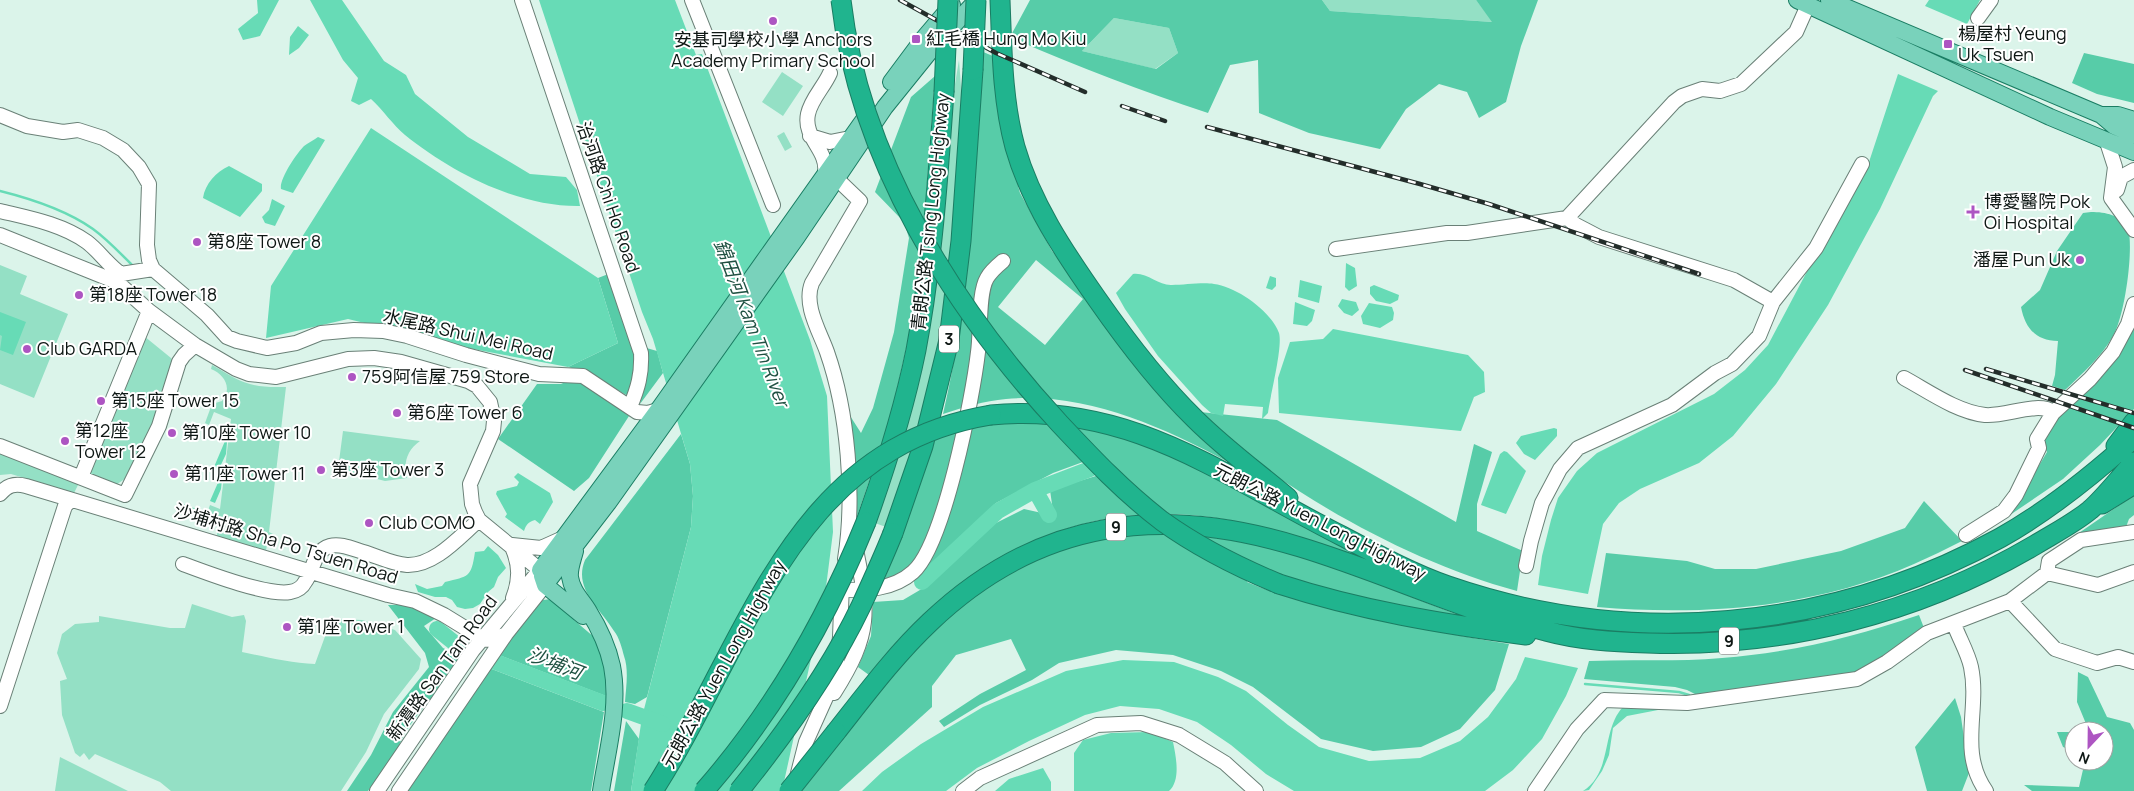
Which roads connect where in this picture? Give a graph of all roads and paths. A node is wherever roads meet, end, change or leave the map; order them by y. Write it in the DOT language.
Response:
graph roads {
  1 [pos="522,0"];
  2 [pos="692,0"];
  3 [pos="841,0"];
  4 [pos="948,0"];
  5 [pos="957,0"];
  6 [pos="976,0"];
  7 [pos="1000,0"];
  8 [pos="1832,1"];
  9 [pos="1803,3"];
  10 [pos="1990,7"];
  11 [pos="1978,18"];
  12 [pos="830,73"];
  13 [pos="2101,115"];
  14 [pos="0,116"];
  15 [pos="2134,120"];
  16 [pos="2134,134"];
  17 [pos="810,136"];
  18 [pos="850,138"];
  19 [pos="2107,142"];
  20 [pos="2133,153"];
  21 [pos="1862,164"];
  22 [pos="2134,170"];
  23 [pos="831,176"];
  24 [pos="773,205"];
  25 [pos="0,210"];
  26 [pos="2120,210"];
  27 [pos="1567,218"];
  28 [pos="2134,230"];
  29 [pos="0,235"];
  30 [pos="1336,249"];
  31 [pos="1002,261"];
  32 [pos="150,270"];
  33 [pos="1773,302"];
  34 [pos="2134,304"];
  35 [pos="149,310"];
  36 [pos="195,345"];
  37 [pos="1904,378"];
  38 [pos="633,409"];
  39 [pos="661,413"];
  40 [pos="2053,413"];
  41 [pos="2134,422"];
  42 [pos="2134,438"];
  43 [pos="632,443"];
  44 [pos="0,446"];
  45 [pos="2105,462"];
  46 [pos="2134,462"];
  47 [pos="81,477"];
  48 [pos="2134,478"];
  49 [pos="2134,484"];
  50 [pos="0,494"];
  51 [pos="71,500"];
  52 [pos="2100,505"];
  53 [pos="858,518"];
  54 [pos="480,520"];
  55 [pos="1323,526"];
  56 [pos="2134,526"];
  57 [pos="2134,533"];
  58 [pos="1966,535"];
  59 [pos="561,539"];
  60 [pos="577,544"];
  61 [pos="512,545"];
  62 [pos="184,564"];
  63 [pos="1526,566"];
  64 [pos="310,571"];
  65 [pos="2134,572"];
  66 [pos="2047,573"];
  67 [pos="546,577"];
  68 [pos="841,590"];
  69 [pos="864,590"];
  70 [pos="578,597"];
  71 [pos="2010,602"];
  72 [pos="510,604"];
  73 [pos="1954,624"];
  74 [pos="597,628"];
  75 [pos="506,634"];
  76 [pos="1574,637"];
  77 [pos="482,640"];
  78 [pos="2134,662"];
  79 [pos="0,706"];
  80 [pos="815,721"];
  81 [pos="377,791"];
  82 [pos="399,791"];
  83 [pos="600,791"];
  84 [pos="653,791"];
  85 [pos="704,791"];
  86 [pos="739,791"];
  87 [pos="789,791"];
  88 [pos="794,791"];
  89 [pos="963,791"];
  90 [pos="1256,791"];
  91 [pos="1535,791"];
  92 [pos="1986,791"];
  1 -- 38 [label="street, 治河路 Chi Ho Road"];
  2 -- 24 [label="street"];
  3 -- 76 [label="highway, bridge"];
  4 -- 53 [label="highway, 青朗公路 Tsing Long Highway / 3, bridge"];
  5 -- 18 [label="main road"];
  6 -- 23 [label="main road"];
  6 -- 86 [label="highway, 青朗公路 Tsing Long Highway / 3, bridge"];
  7 -- 55 [label="highway"];
  8 -- 13 [label="main road"];
  9 -- 19 [label="main road"];
  9 -- 27 [label="street"];
  10 -- 11 [label="street"];
  12 -- 17 [label="street"];
  13 -- 15 [label="main road"];
  13 -- 16 [label="main road"];
  14 -- 32 [label="street"];
  17 -- 18 [label="street"];
  17 -- 23 [label="street"];
  18 -- 23 [label="main road"];
  19 -- 20 [label="main road"];
  19 -- 26 [label="street"];
  21 -- 33 [label="street"];
  22 -- 26 [label="street"];
  23 -- 39 [label="main road"];
  23 -- 39 [label="main road"];
  23 -- 53 [label="street"];
  25 -- 32 [label="street"];
  26 -- 28 [label="street"];
  27 -- 30 [label="street"];
  27 -- 33 [label="street"];
  29 -- 35 [label="street"];
  31 -- 69 [label="street"];
  32 -- 38 [label="street, 水尾路 Shui Mei Road"];
  33 -- 63 [label="street"];
  34 -- 40 [label="street"];
  35 -- 36 [label="street"];
  35 -- 47 [label="street"];
  36 -- 47 [label="street"];
  36 -- 54 [label="street"];
  37 -- 40 [label="street"];
  38 -- 39 [label="street"];
  38 -- 43 [label="street"];
  39 -- 43 [label="main road"];
  39 -- 60 [label="main road"];
  40 -- 58 [label="street"];
  41 -- 45 [label="highway"];
  42 -- 45 [label="highway, 元朗公路 Yuen Long Highway / 9"];
  43 -- 59 [label="main road"];
  44 -- 47 [label="street"];
  45 -- 55 [label="highway, 元朗公路 Yuen Long Highway / 9"];
  46 -- 52 [label="highway, 元朗公路 Yuen Long Highway / 9"];
  48 -- 52 [label="highway"];
  49 -- 52 [label="highway"];
  50 -- 51 [label="street, 沙埔村路 Sha Po Tsuen Road"];
  51 -- 64 [label="street, 沙埔村路 Sha Po Tsuen Road"];
  51 -- 79 [label="street"];
  52 -- 76 [label="highway, 元朗公路 Yuen Long Highway / 9"];
  53 -- 68 [label="street"];
  53 -- 69 [label="street"];
  53 -- 85 [label="highway, 青朗公路 Tsing Long Highway / 3, bridge"];
  54 -- 61 [label="street"];
  54 -- 64 [label="street"];
  55 -- 84 [label="highway, 元朗公路 Yuen Long Highway / 9, bridge"];
  56 -- 57 [label="street"];
  57 -- 66 [label="street"];
  59 -- 61 [label="street"];
  59 -- 67 [label="main road"];
  60 -- 67 [label="main road"];
  60 -- 70 [label="main road"];
  61 -- 67 [label="street"];
  61 -- 72 [label="street"];
  62 -- 64 [label="street"];
  64 -- 77 [label="street, 沙埔村路 Sha Po Tsuen Road"];
  65 -- 66 [label="street"];
  66 -- 71 [label="street"];
  67 -- 70 [label="main road"];
  67 -- 72 [label="street, 新潭路 San Tam Road"];
  67 -- 74 [label="main road"];
  67 -- 75 [label="street, 新潭路 San Tam Road"];
  68 -- 69 [label="street"];
  68 -- 80 [label="street"];
  69 -- 80 [label="street"];
  70 -- 74 [label="main road"];
  71 -- 73 [label="street"];
  71 -- 78 [label="street"];
  72 -- 77 [label="street, 新潭路 San Tam Road"];
  73 -- 91 [label="street"];
  73 -- 92 [label="street"];
  74 -- 83 [label="main road"];
  75 -- 77 [label="street"];
  75 -- 82 [label="street, 新潭路 San Tam Road"];
  76 -- 87 [label="highway, 元朗公路 Yuen Long Highway / 9, bridge"];
  77 -- 81 [label="street, 新潭路 San Tam Road"];
  80 -- 88 [label="street"];
  89 -- 90 [label="street"];
}
